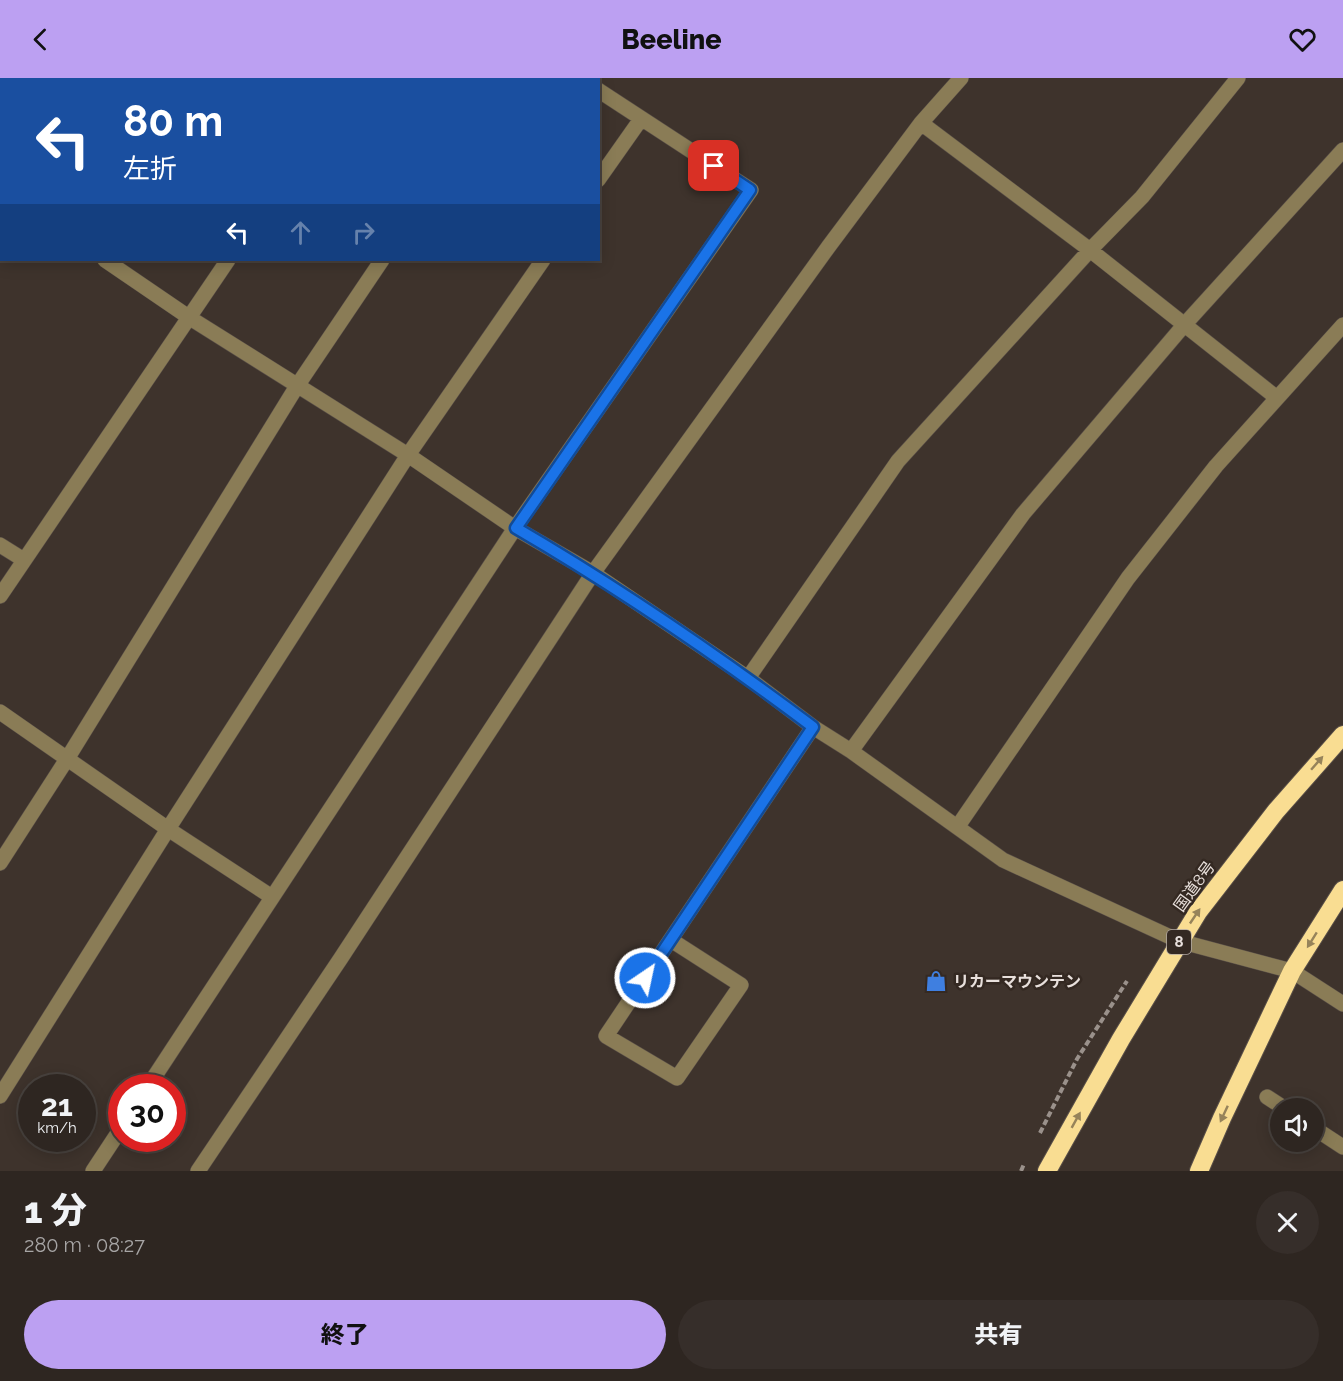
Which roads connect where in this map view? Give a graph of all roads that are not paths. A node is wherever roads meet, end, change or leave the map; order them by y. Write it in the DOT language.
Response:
graph roads {
  1 [pos="961,78"];
  2 [pos="1238,78"];
  3 [pos="600,91"];
  4 [pos="641,119"];
  5 [pos="921,123"];
  6 [pos="1343,150"];
  7 [pos="600,177"];
  8 [pos="1090,250"];
  9 [pos="106,261"];
  10 [pos="227,261"];
  11 [pos="381,261"];
  12 [pos="542,261"];
  13 [pos="189,318"];
  14 [pos="1185,324"];
  15 [pos="1343,325"];
  16 [pos="297,386"];
  17 [pos="1277,398"];
  18 [pos="408,455"];
  19 [pos="516,528"];
  20 [pos="0,545"];
  21 [pos="24,560"];
  22 [pos="593,573"];
  23 [pos="0,596"];
  24 [pos="748,678"];
  25 [pos="0,712"];
  26 [pos="813,727"];
  27 [pos="1343,735"];
  28 [pos="851,751"];
  29 [pos="67,759"];
  30 [pos="958,826"];
  31 [pos="168,829"];
  32 [pos="0,864"];
  33 [pos="1343,890"];
  34 [pos="272,897"];
  35 [pos="671,940"];
  36 [pos="1179,942"];
  37 [pos="1292,971"];
  38 [pos="1343,1004"];
  39 [pos="156,1074"];
  40 [pos="0,1096"];
  41 [pos="1267,1097"];
  42 [pos="1270,1099"];
  43 [pos="1324,1135"];
  44 [pos="1343,1147"];
  45 [pos="108,1148"];
  46 [pos="93,1171"];
  47 [pos="198,1171"];
  48 [pos="1047,1171"];
  49 [pos="1199,1171"];
  1 -- 5 [label="street"];
  2 -- 8 [label="street"];
  3 -- 4 [label="street"];
  4 -- 7 [label="street"];
  4 -- 19 [label="street"];
  5 -- 8 [label="street"];
  5 -- 22 [label="street"];
  6 -- 14 [label="street"];
  8 -- 14 [label="street"];
  8 -- 24 [label="street"];
  9 -- 13 [label="street"];
  10 -- 13 [label="street"];
  11 -- 16 [label="street"];
  12 -- 18 [label="street"];
  13 -- 16 [label="street"];
  13 -- 21 [label="street"];
  14 -- 17 [label="street"];
  14 -- 28 [label="street"];
  15 -- 17 [label="street"];
  16 -- 18 [label="street"];
  16 -- 29 [label="street"];
  17 -- 30 [label="street"];
  18 -- 19 [label="street"];
  18 -- 31 [label="street"];
  19 -- 22 [label="street"];
  19 -- 34 [label="street"];
  20 -- 21 [label="street"];
  21 -- 23 [label="street"];
  22 -- 24 [label="street"];
  22 -- 47 [label="street"];
  24 -- 26 [label="street"];
  25 -- 29 [label="street"];
  26 -- 28 [label="street"];
  26 -- 35 [label="street"];
  36 -- 27 [label="highway, 国道8号 / 8, one-way"];
  28 -- 30 [label="street"];
  29 -- 31 [label="street"];
  29 -- 32 [label="street"];
  30 -- 36 [label="street"];
  31 -- 34 [label="street"];
  31 -- 40 [label="street"];
  33 -- 37 [label="highway, one-way"];
  34 -- 39 [label="street"];
  35 -- 35 [label="street"];
  36 -- 37 [label="street"];
  48 -- 36 [label="highway, 国道8号 / 8, one-way"];
  37 -- 38 [label="street"];
  37 -- 49 [label="highway, one-way"];
  41 -- 42 [label="street"];
  43 -- 44 [label="street"];
  45 -- 46 [label="street"];
}
